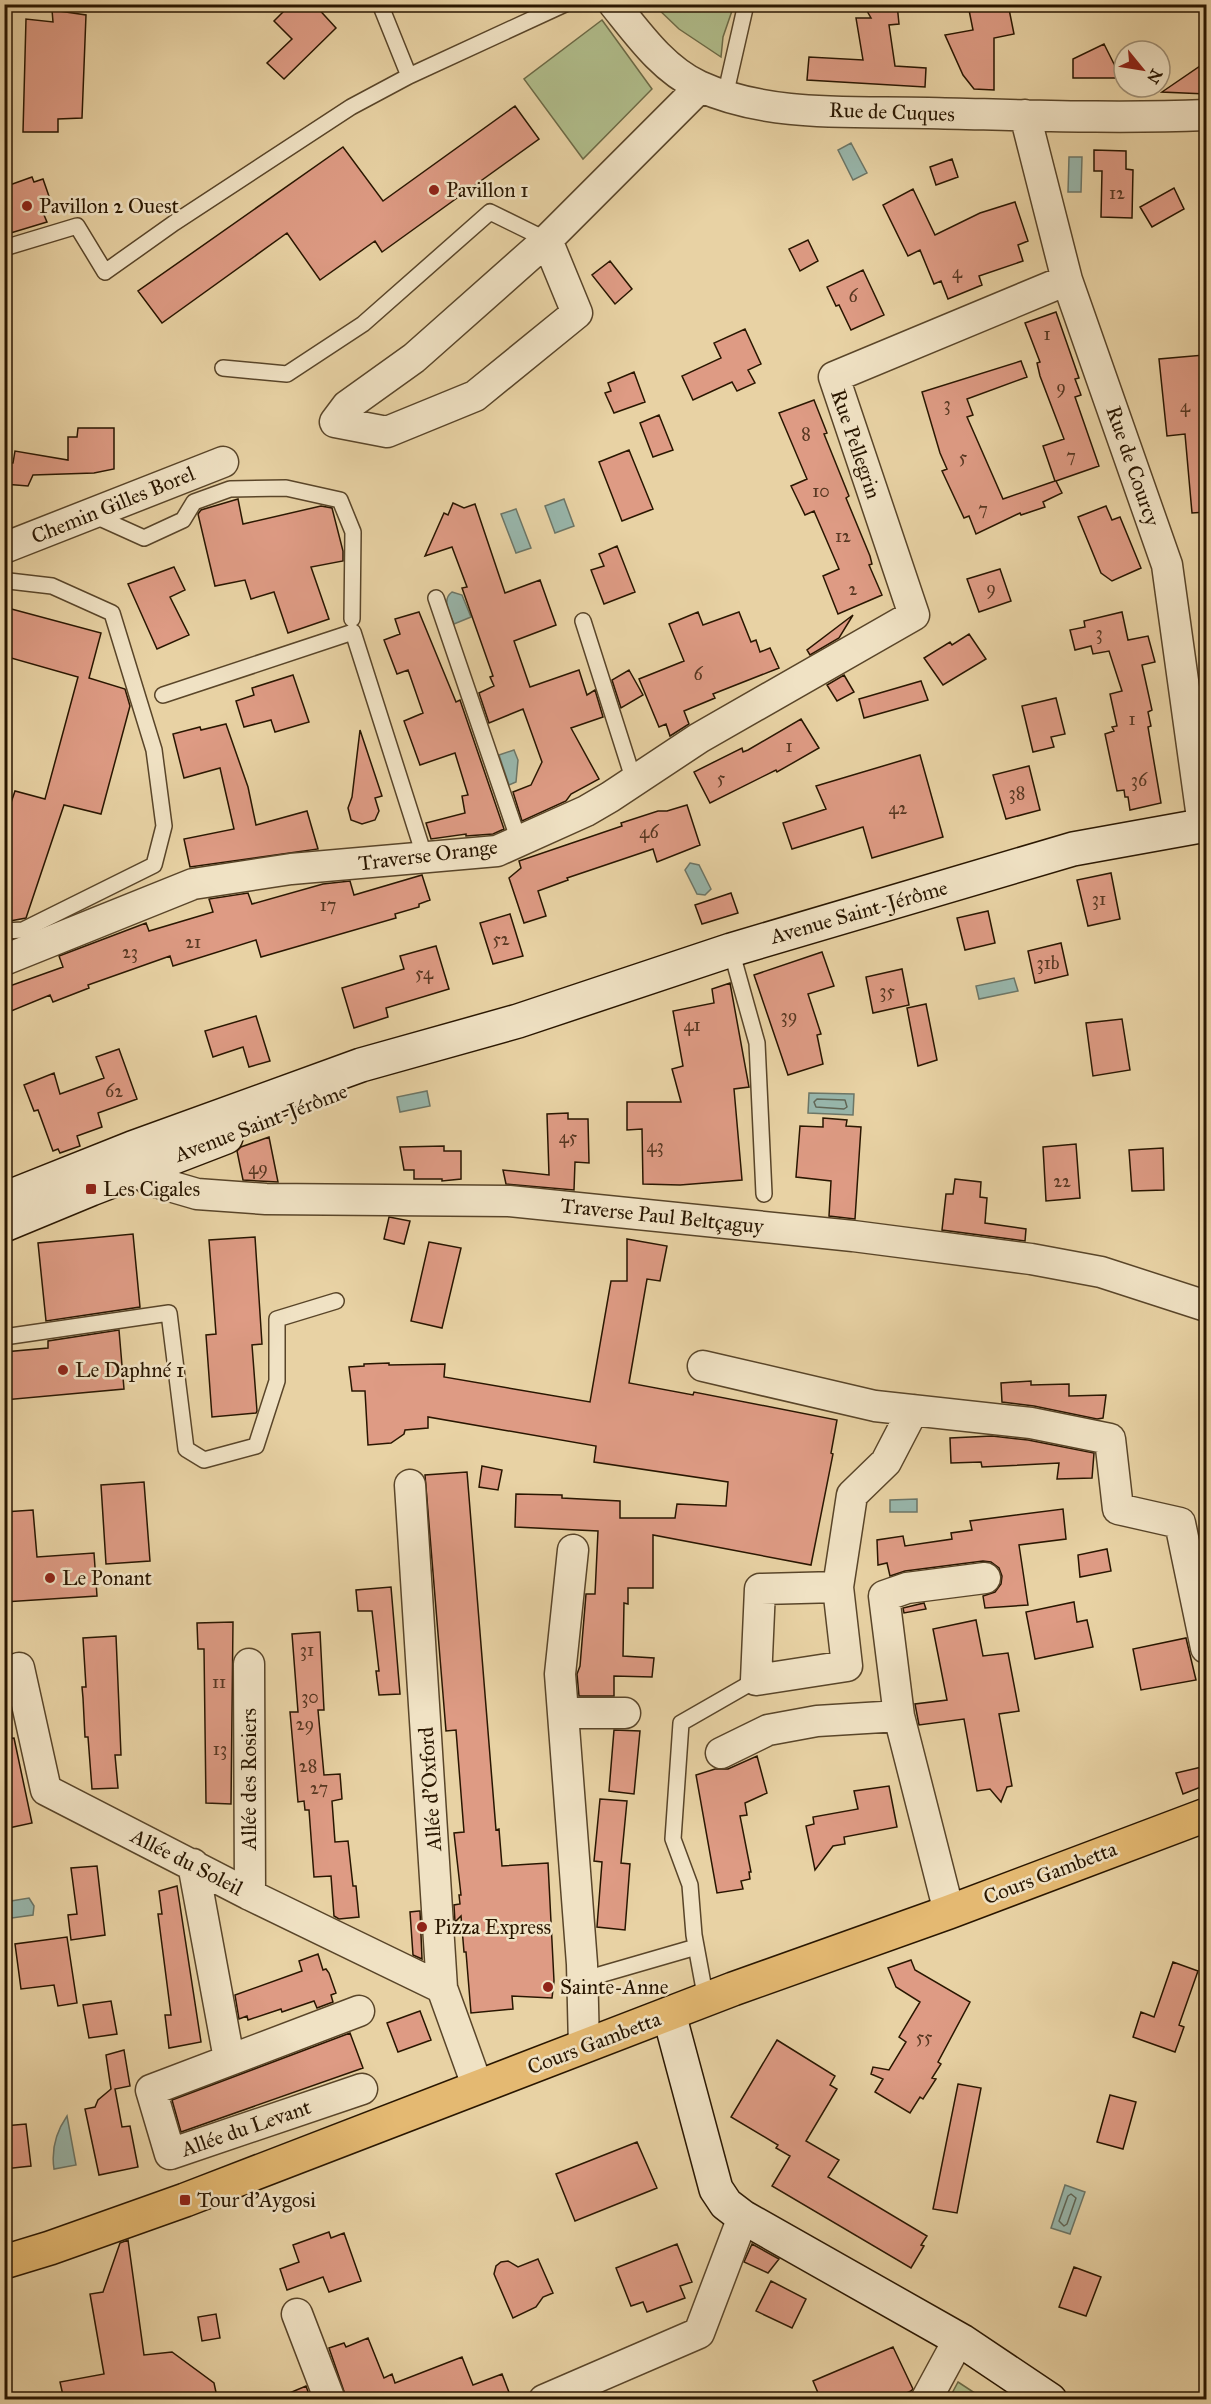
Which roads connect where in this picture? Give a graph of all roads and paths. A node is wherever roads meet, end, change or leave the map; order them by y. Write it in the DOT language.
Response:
graph roads {
  1 [pos="565,4"];
  2 [pos="614,4"];
  3 [pos="746,4"];
  4 [pos="384,6"];
  5 [pos="409,76"];
  6 [pos="712,91"];
  7 [pos="1025,115"];
  8 [pos="1206,115"];
  9 [pos="547,240"];
  10 [pos="4,248"];
  11 [pos="1067,280"];
  12 [pos="223,368"];
  13 [pos="223,462"];
  14 [pos="90,514"];
  15 [pos="4,548"];
  16 [pos="4,583"];
  17 [pos="436,598"];
  18 [pos="914,615"];
  19 [pos="352,619"];
  20 [pos="583,621"];
  21 [pos="163,695"];
  22 [pos="634,781"];
  23 [pos="1205,825"];
  24 [pos="519,841"];
  25 [pos="425,858"];
  26 [pos="4,931"];
  27 [pos="731,950"];
  28 [pos="4,960"];
  29 [pos="136,1159"];
  30 [pos="764,1194"];
  31 [pos="4,1199"];
  32 [pos="4,1225"];
  33 [pos="336,1300"];
  34 [pos="1206,1306"];
  35 [pos="4,1337"];
  36 [pos="703,1366"];
  37 [pos="913,1410"];
  38 [pos="410,1485"];
  39 [pos="573,1550"];
  40 [pos="984,1578"];
  41 [pos="838,1587"];
  42 [pos="1206,1648"];
  43 [pos="249,1664"];
  44 [pos="19,1668"];
  45 [pos="756,1680"];
  46 [pos="562,1713"];
  47 [pos="626,1713"];
  48 [pos="899,1716"];
  49 [pos="721,1754"];
  50 [pos="1206,1815"];
  51 [pos="193,1864"];
  52 [pos="250,1895"];
  53 [pos="949,1912"];
  54 [pos="696,1947"];
  55 [pos="582,1980"];
  56 [pos="442,1988"];
  57 [pos="706,2000"];
  58 [pos="359,2011"];
  59 [pos="669,2014"];
  60 [pos="584,2047"];
  61 [pos="229,2059"];
  62 [pos="478,2088"];
  63 [pos="362,2089"];
  64 [pos="743,2217"];
  65 [pos="50,2248"];
  66 [pos="4,2262"];
  67 [pos="4,2282"];
  68 [pos="297,2314"];
  69 [pos="959,2339"];
  70 [pos="330,2400"];
  71 [pos="544,2400"];
  72 [pos="926,2400"];
  73 [pos="1050,2400"];
  1 -- 5 [label="lane"];
  2 -- 6 [label="street, Rue de Cuques"];
  3 -- 6 [label="lane"];
  4 -- 5 [label="lane"];
  5 -- 10 [label="lane"];
  6 -- 7 [label="street, Rue de Cuques"];
  6 -- 9 [label="street"];
  7 -- 8 [label="street, Rue de Cuques"];
  7 -- 11 [label="street, Rue de Courcy"];
  9 -- 9 [label="street"];
  9 -- 12 [label="lane"];
  11 -- 18 [label="street, Rue Pellegrin"];
  11 -- 23 [label="street, Rue de Courcy"];
  13 -- 14 [label="street, Chemin Gilles Borel"];
  14 -- 15 [label="street, Chemin Gilles Borel"];
  14 -- 19 [label="lane"];
  16 -- 26 [label="lane"];
  17 -- 24 [label="lane"];
  18 -- 22 [label="street, Traverse Orange"];
  20 -- 22 [label="lane"];
  21 -- 25 [label="lane"];
  22 -- 24 [label="street, Traverse Orange"];
  23 -- 27 [label="street, Avenue Saint-Jérôme"];
  24 -- 25 [label="street, Traverse Orange"];
  25 -- 28 [label="street, Traverse Orange"];
  27 -- 29 [label="street, Avenue Saint-Jérôme"];
  27 -- 30 [label="lane"];
  29 -- 31 [label="street, Avenue Saint-Jérôme"];
  29 -- 32 [label="street, Avenue Saint-Jérôme"];
  29 -- 34 [label="street, Traverse Paul Beltçaguy"];
  33 -- 35 [label="lane"];
  36 -- 37 [label="street"];
  37 -- 41 [label="street"];
  37 -- 42 [label="street"];
  38 -- 56 [label="street, Allée d'Oxford"];
  39 -- 46 [label="street"];
  40 -- 48 [label="street"];
  41 -- 45 [label="street"];
  41 -- 45 [label="street"];
  43 -- 52 [label="street, Allée des Rosiers"];
  44 -- 51 [label="street, Allée du Soleil"];
  45 -- 54 [label="lane"];
  46 -- 47 [label="street"];
  46 -- 55 [label="street"];
  48 -- 49 [label="street"];
  48 -- 53 [label="street"];
  50 -- 53 [label="main road, Cours Gambetta"];
  51 -- 52 [label="street, Allée du Soleil"];
  51 -- 61 [label="street"];
  52 -- 56 [label="street, Allée du Soleil"];
  53 -- 57 [label="main road, Cours Gambetta"];
  54 -- 55 [label="lane"];
  54 -- 57 [label="lane"];
  55 -- 60 [label="street"];
  56 -- 62 [label="street, Allée d'Oxford"];
  57 -- 59 [label="main road, Cours Gambetta"];
  58 -- 61 [label="street, Allée du Levant"];
  59 -- 60 [label="main road, Cours Gambetta"];
  59 -- 64 [label="street"];
  60 -- 62 [label="main road, Cours Gambetta"];
  61 -- 63 [label="street, Allée du Levant"];
  62 -- 65 [label="main road, Cours Gambetta"];
  64 -- 69 [label="street"];
  64 -- 71 [label="street"];
  65 -- 66 [label="main road, Cours Gambetta"];
  65 -- 67 [label="main road, Cours Gambetta"];
  68 -- 70 [label="street"];
  69 -- 72 [label="street"];
  69 -- 73 [label="street"];
}
